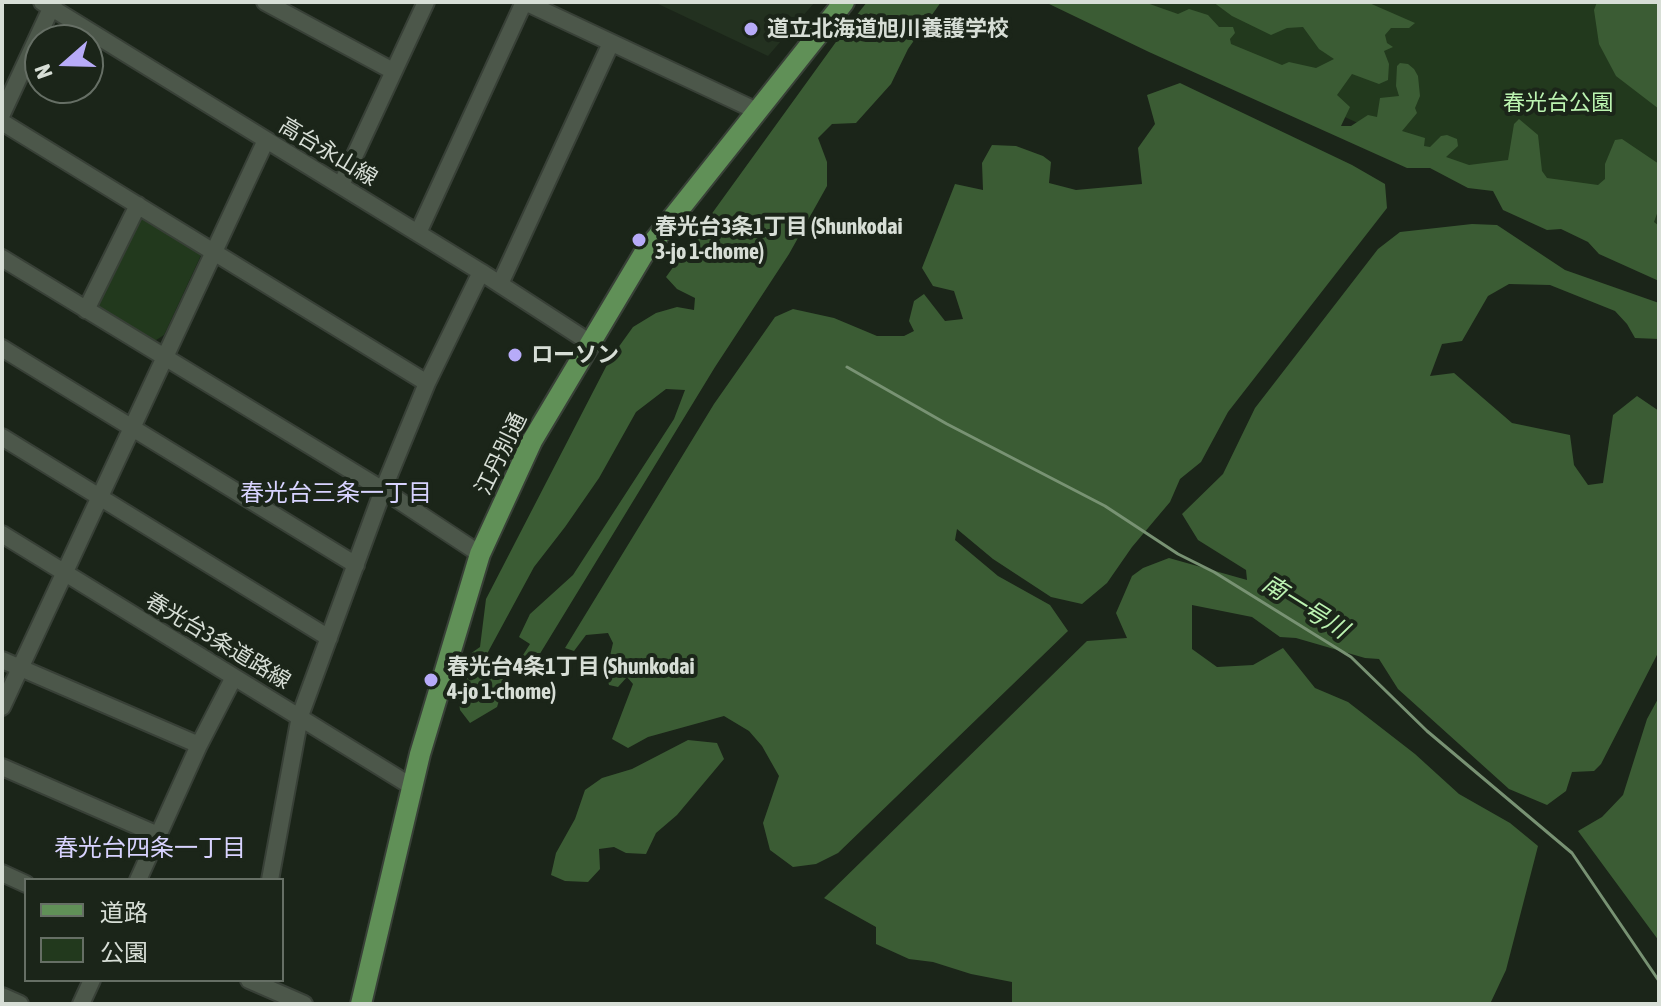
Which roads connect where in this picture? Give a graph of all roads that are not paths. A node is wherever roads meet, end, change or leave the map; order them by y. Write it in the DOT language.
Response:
graph roads {
  1 [pos="265,2"];
  2 [pos="426,2"];
  3 [pos="524,2"];
  4 [pos="844,2"];
  5 [pos="49,4"];
  6 [pos="611,43"];
  7 [pos="393,71"];
  8 [pos="757,111"];
  9 [pos="2,114"];
  10 [pos="2,122"];
  11 [pos="266,140"];
  12 [pos="341,185"];
  13 [pos="138,205"];
  14 [pos="418,233"];
  15 [pos="214,251"];
  16 [pos="2,258"];
  17 [pos="481,272"];
  18 [pos="500,284"];
  19 [pos="86,310"];
  20 [pos="589,342"];
  21 [pos="2,348"];
  22 [pos="164,357"];
  23 [pos="427,383"];
  24 [pos="132,428"];
  25 [pos="2,437"];
  26 [pos="383,490"];
  27 [pos="100,497"];
  28 [pos="2,534"];
  29 [pos="480,554"];
  30 [pos="356,565"];
  31 [pos="63,571"];
  32 [pos="329,638"];
  33 [pos="2,660"];
  34 [pos="20,668"];
  35 [pos="234,677"];
  36 [pos="2,707"];
  37 [pos="300,716"];
  38 [pos="199,745"];
  39 [pos="2,767"];
  40 [pos="411,786"];
  41 [pos="158,835"];
  42 [pos="2,873"];
  43 [pos="139,878"];
  44 [pos="270,878"];
  45 [pos="24,883"];
  46 [pos="91,982"];
  47 [pos="254,982"];
  48 [pos="2,996"];
  49 [pos="20,1004"];
  50 [pos="81,1004"];
  51 [pos="304,1004"];
  52 [pos="361,1004"];
  1 -- 7 [label="street"];
  2 -- 7 [label="street"];
  3 -- 6 [label="street"];
  3 -- 14 [label="street"];
  4 -- 8 [label="main road, 江丹別通"];
  5 -- 9 [label="street"];
  5 -- 11 [label="street, 高台永山線"];
  6 -- 8 [label="street"];
  6 -- 18 [label="street"];
  7 -- 12 [label="street"];
  8 -- 20 [label="main road, 江丹別通"];
  10 -- 13 [label="street"];
  11 -- 12 [label="street, 高台永山線"];
  11 -- 15 [label="street"];
  12 -- 14 [label="street, 高台永山線"];
  13 -- 15 [label="street"];
  13 -- 19 [label="street"];
  14 -- 17 [label="street, 高台永山線"];
  15 -- 22 [label="street"];
  15 -- 23 [label="street"];
  16 -- 19 [label="street"];
  17 -- 18 [label="street, 高台永山線"];
  17 -- 23 [label="street"];
  18 -- 20 [label="street, 高台永山線"];
  19 -- 22 [label="street"];
  20 -- 29 [label="main road, 江丹別通"];
  21 -- 24 [label="street"];
  22 -- 24 [label="street"];
  22 -- 26 [label="street"];
  23 -- 26 [label="street"];
  24 -- 27 [label="street"];
  24 -- 30 [label="street"];
  25 -- 27 [label="street"];
  26 -- 29 [label="street"];
  26 -- 30 [label="street"];
  27 -- 31 [label="street"];
  27 -- 32 [label="street"];
  28 -- 31 [label="street, 春光台3条道路線"];
  29 -- 40 [label="main road, 江丹別通"];
  30 -- 32 [label="street"];
  31 -- 34 [label="street"];
  31 -- 35 [label="street, 春光台3条道路線"];
  32 -- 37 [label="street"];
  33 -- 34 [label="street"];
  34 -- 36 [label="street"];
  34 -- 38 [label="street"];
  35 -- 37 [label="street, 春光台3条道路線"];
  35 -- 38 [label="street"];
  37 -- 40 [label="street, 春光台3条道路線"];
  37 -- 44 [label="street"];
  38 -- 41 [label="street"];
  39 -- 41 [label="street"];
  40 -- 52 [label="main road, 江丹別通"];
  41 -- 43 [label="street"];
  42 -- 45 [label="street"];
  46 -- 50 [label="street"];
  47 -- 51 [label="street"];
  48 -- 49 [label="street"];
}
